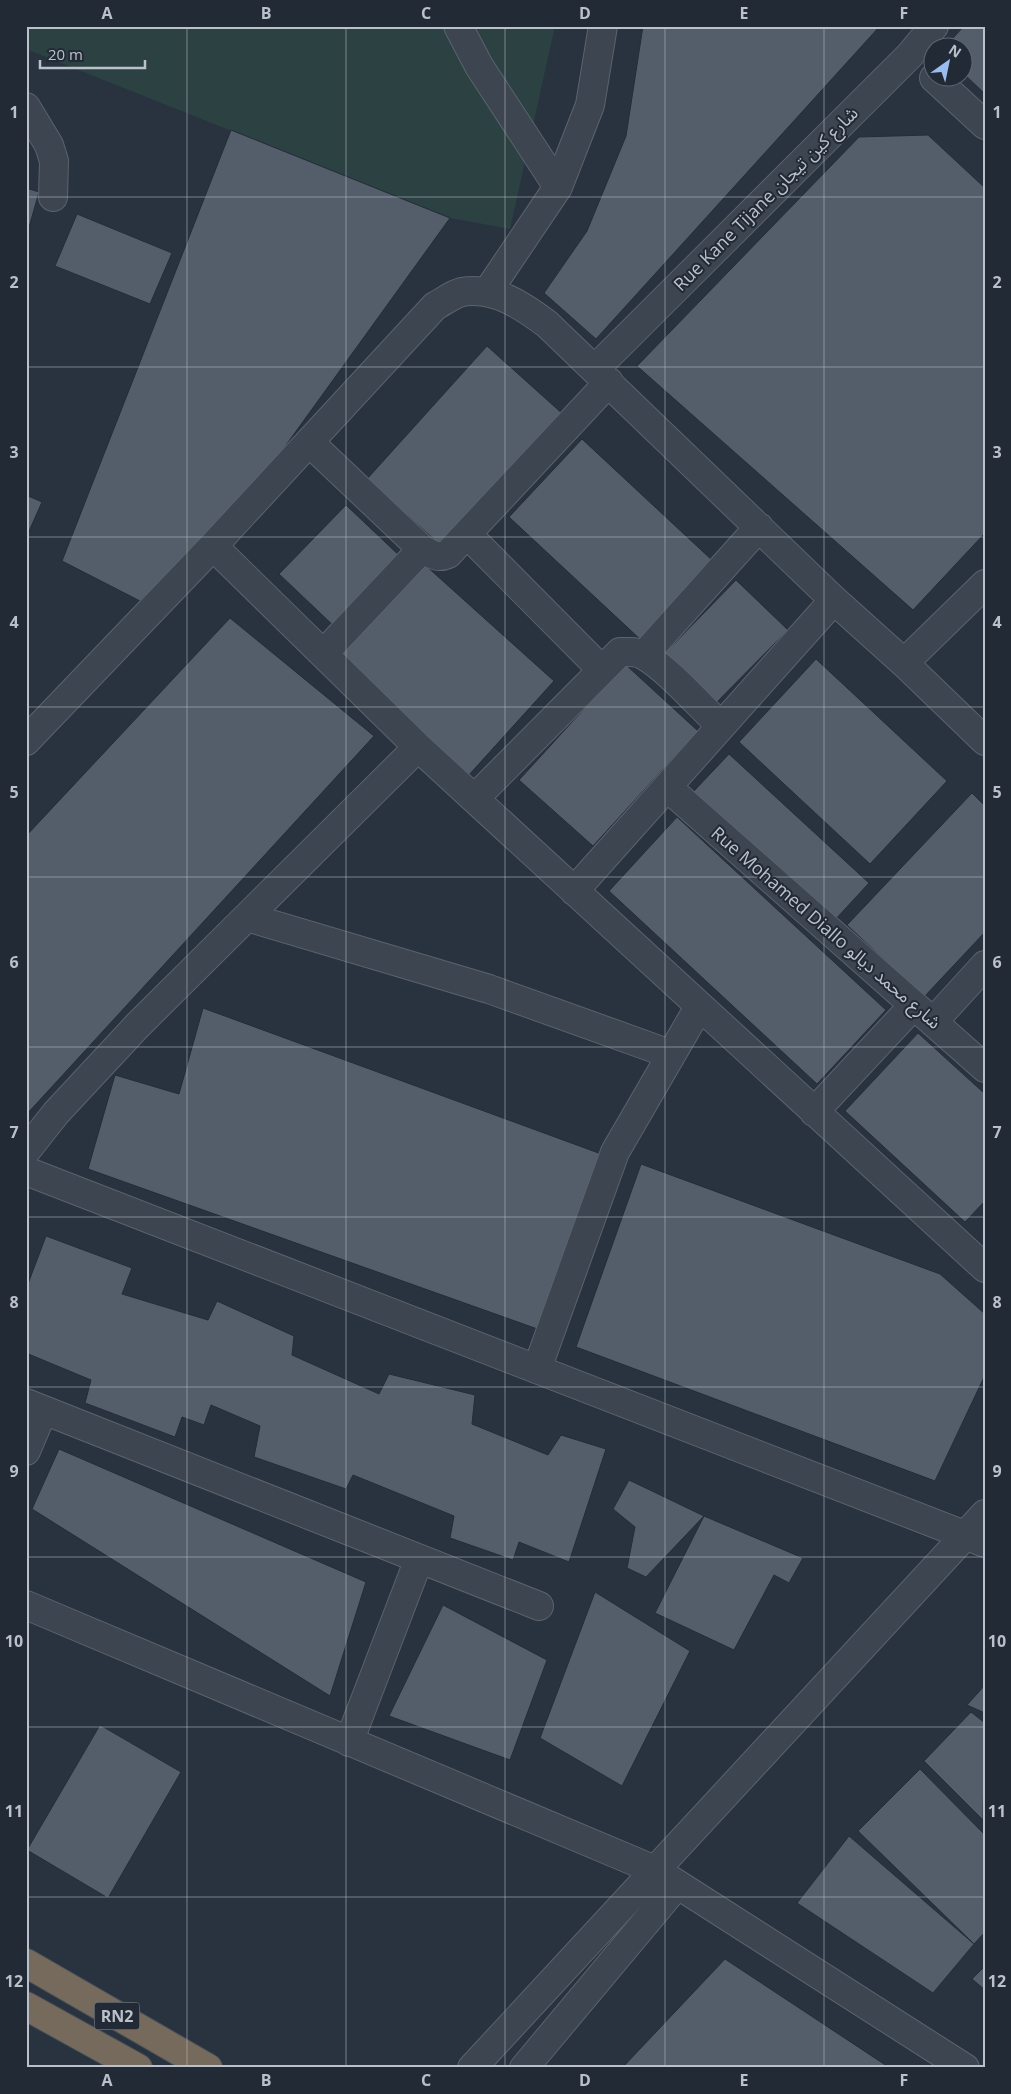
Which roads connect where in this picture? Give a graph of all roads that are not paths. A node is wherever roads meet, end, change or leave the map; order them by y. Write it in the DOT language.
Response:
graph roads {
  1 [pos="458,26"];
  2 [pos="603,26"];
  3 [pos="934,26"];
  4 [pos="910,55"];
  5 [pos="924,68"];
  6 [pos="946,88"];
  7 [pos="26,107"];
  8 [pos="985,124"];
  9 [pos="558,187"];
  10 [pos="53,197"];
  11 [pos="488,291"];
  12 [pos="602,375"];
  13 [pos="309,442"];
  14 [pos="759,527"];
  15 [pos="467,534"];
  16 [pos="213,546"];
  17 [pos="422,549"];
  18 [pos="985,584"];
  19 [pos="834,600"];
  20 [pos="324,653"];
  21 [pos="644,656"];
  22 [pos="904,663"];
  23 [pos="602,670"];
  24 [pos="721,726"];
  25 [pos="26,741"];
  26 [pos="985,741"];
  27 [pos="418,747"];
  28 [pos="667,788"];
  29 [pos="475,798"];
  30 [pos="574,891"];
  31 [pos="247,917"];
  32 [pos="985,965"];
  33 [pos="699,1007"];
  34 [pos="923,1014"];
  35 [pos="670,1054"];
  36 [pos="985,1068"];
  37 [pos="814,1112"];
  38 [pos="26,1151"];
  39 [pos="26,1171"];
  40 [pos="981,1256"];
  41 [pos="537,1369"];
  42 [pos="35,1407"];
  43 [pos="26,1450"];
  44 [pos="985,1514"];
  45 [pos="975,1539"];
  46 [pos="419,1559"];
  47 [pos="26,1605"];
  48 [pos="539,1606"];
  49 [pos="349,1742"];
  50 [pos="654,1870"];
  51 [pos="677,1885"];
  52 [pos="26,1963"];
  53 [pos="26,2006"];
  54 [pos="138,2068"];
  55 [pos="208,2068"];
  56 [pos="472,2068"];
  57 [pos="524,2068"];
  58 [pos="965,2068"];
  1 -- 9 [label="street"];
  2 -- 9 [label="street"];
  3 -- 4 [label="street, Rue Kane Tijane شارع كين تيجان"];
  4 -- 5 [label="street"];
  4 -- 12 [label="street, Rue Kane Tijane شارع كين تيجان"];
  6 -- 8 [label="street"];
  7 -- 10 [label="street"];
  9 -- 11 [label="street"];
  11 -- 12 [label="street"];
  11 -- 13 [label="street"];
  12 -- 14 [label="street"];
  12 -- 15 [label="street, Rue Kane Tijane شارع كين تيجان"];
  13 -- 16 [label="street"];
  13 -- 17 [label="street"];
  14 -- 19 [label="street"];
  14 -- 21 [label="street"];
  15 -- 17 [label="street, Rue Kane Tijane شارع كين تيجان"];
  15 -- 23 [label="street"];
  16 -- 20 [label="street"];
  16 -- 25 [label="street"];
  17 -- 20 [label="street"];
  18 -- 22 [label="street"];
  19 -- 22 [label="street"];
  19 -- 24 [label="street"];
  20 -- 27 [label="street"];
  21 -- 23 [label="street"];
  21 -- 24 [label="street"];
  22 -- 26 [label="street"];
  23 -- 29 [label="street"];
  24 -- 28 [label="street"];
  27 -- 29 [label="street"];
  27 -- 31 [label="street"];
  28 -- 30 [label="street"];
  28 -- 34 [label="street, Rue Mohamed Diallo شارع محمد ديالو"];
  29 -- 30 [label="street"];
  30 -- 33 [label="street"];
  31 -- 35 [label="street"];
  31 -- 38 [label="street"];
  32 -- 34 [label="street"];
  33 -- 35 [label="street"];
  33 -- 37 [label="street"];
  34 -- 36 [label="street, Rue Mohamed Diallo شارع محمد ديالو"];
  34 -- 37 [label="street"];
  35 -- 41 [label="street"];
  37 -- 40 [label="street"];
  39 -- 41 [label="street"];
  41 -- 45 [label="street"];
  42 -- 43 [label="street"];
  42 -- 46 [label="street"];
  44 -- 45 [label="street"];
  45 -- 50 [label="street"];
  46 -- 48 [label="street"];
  46 -- 49 [label="street"];
  47 -- 49 [label="street"];
  49 -- 50 [label="street"];
  50 -- 51 [label="street"];
  50 -- 56 [label="street"];
  51 -- 57 [label="street"];
  51 -- 58 [label="street"];
  52 -- 55 [label="highway, RN2"];
  53 -- 54 [label="highway, RN2"];
}
